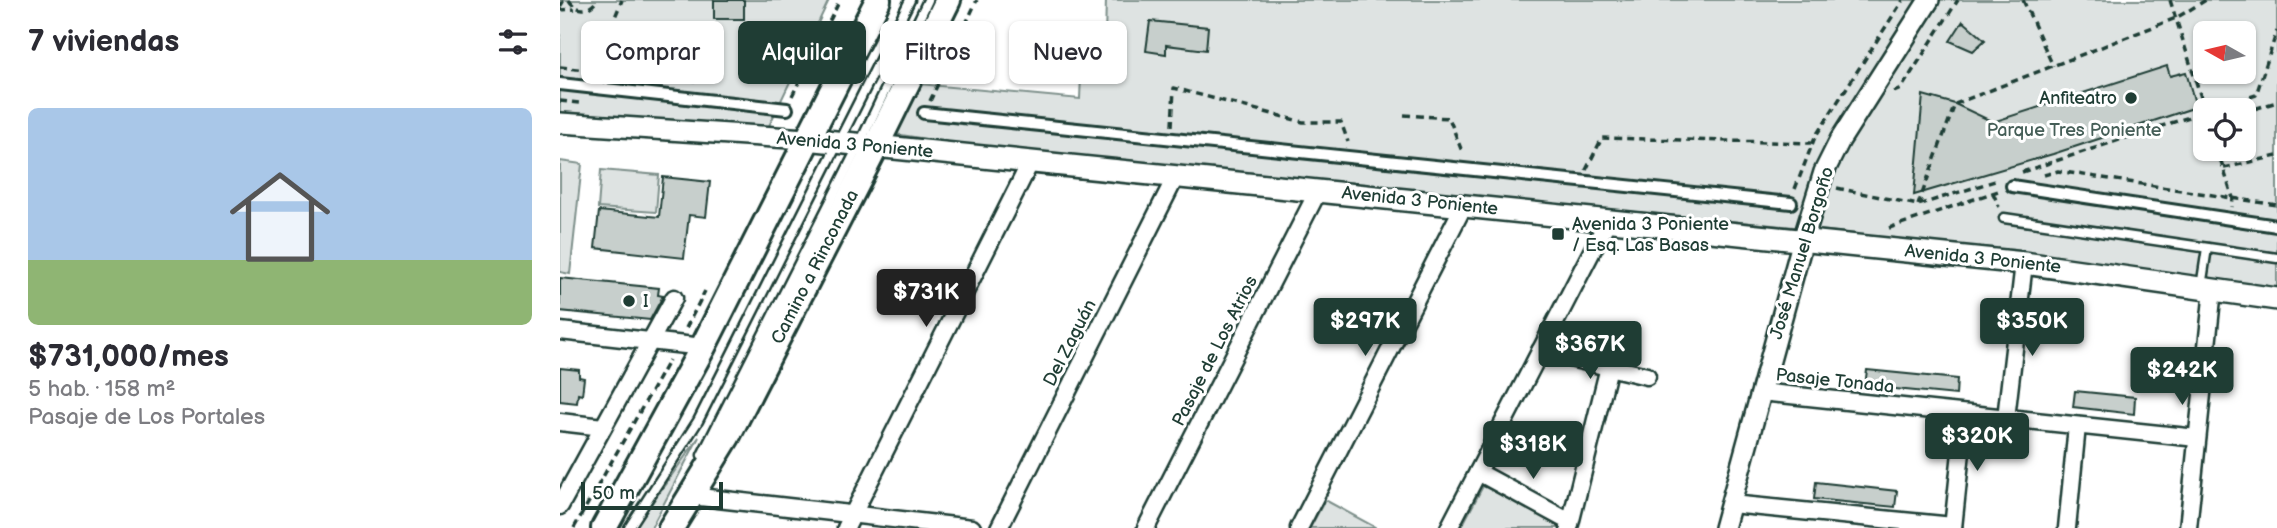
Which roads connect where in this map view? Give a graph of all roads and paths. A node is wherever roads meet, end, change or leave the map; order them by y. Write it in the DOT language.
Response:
graph roads {
  1 [pos="566,0"];
  2 [pos="597,0"];
  3 [pos="622,0"];
  4 [pos="840,0"];
  5 [pos="911,0"];
  6 [pos="928,0"];
  7 [pos="937,0"];
  8 [pos="948,0"];
  9 [pos="977,0"];
  10 [pos="1903,0"];
  11 [pos="1929,0"];
  12 [pos="1958,0"];
  13 [pos="2023,0"];
  14 [pos="2170,0"];
  15 [pos="2206,0"];
  16 [pos="876,6"];
  17 [pos="560,8"];
  18 [pos="578,9"];
  19 [pos="2176,19"];
  20 [pos="613,21"];
  21 [pos="918,21"];
  22 [pos="924,21"];
  23 [pos="2277,31"];
  24 [pos="2053,66"];
  25 [pos="560,83"];
  26 [pos="887,84"];
  27 [pos="1886,95"];
  28 [pos="2201,98"];
  29 [pos="2243,98"];
  30 [pos="2277,102"];
  31 [pos="2256,108"];
  32 [pos="787,109"];
  33 [pos="924,113"];
  34 [pos="2193,114"];
  35 [pos="1404,115"];
  36 [pos="560,123"];
  37 [pos="806,139"];
  38 [pos="1171,139"];
  39 [pos="1811,143"];
  40 [pos="858,145"];
  41 [pos="2277,156"];
  42 [pos="1353,158"];
  43 [pos="2221,161"];
  44 [pos="1031,162"];
  45 [pos="2224,168"];
  46 [pos="1468,169"];
  47 [pos="2058,171"];
  48 [pos="1176,176"];
  49 [pos="1839,179"];
  50 [pos="2011,180"];
  51 [pos="1581,181"];
  52 [pos="1318,191"];
  53 [pos="2233,198"];
  54 [pos="1791,203"];
  55 [pos="1465,205"];
  56 [pos="1918,205"];
  57 [pos="2277,205"];
  58 [pos="2004,218"];
  59 [pos="2231,219"];
  60 [pos="1608,220"];
  61 [pos="2277,226"];
  62 [pos="1802,240"];
  63 [pos="2207,248"];
  64 [pos="2277,258"];
  65 [pos="2024,263"];
  66 [pos="709,283"];
  67 [pos="2207,288"];
  68 [pos="674,298"];
  69 [pos="2277,299"];
  70 [pos="560,331"];
  71 [pos="650,341"];
  72 [pos="678,344"];
  73 [pos="703,347"];
  74 [pos="1540,351"];
  75 [pos="1609,367"];
  76 [pos="1647,376"];
  77 [pos="1761,392"];
  78 [pos="1965,414"];
  79 [pos="2006,418"];
  80 [pos="560,422"];
  81 [pos="2077,426"];
  82 [pos="603,427"];
  83 [pos="2197,438"];
  84 [pos="695,469"];
  85 [pos="1478,472"];
  86 [pos="689,489"];
  87 [pos="1731,503"];
  88 [pos="560,506"];
  89 [pos="850,521"];
  90 [pos="1569,525"];
  91 [pos="1953,527"];
  92 [pos="573,528"];
  93 [pos="604,528"];
  94 [pos="629,528"];
  95 [pos="660,528"];
  96 [pos="671,528"];
  97 [pos="972,528"];
  98 [pos="999,528"];
  99 [pos="1146,528"];
  100 [pos="1299,528"];
  101 [pos="1449,528"];
  102 [pos="1724,528"];
  103 [pos="2067,528"];
  104 [pos="2188,528"];
  1 -- 17 [label="path"];
  1 -- 18 [label="path"];
  2 -- 18 [label="path"];
  3 -- 20 [label="path"];
  4 -- 32 [label="path"];
  5 -- 40 [label="lane"];
  6 -- 21 [label="lane"];
  7 -- 22 [label="lane"];
  8 -- 40 [label="main road, Camino a Rinconada"];
  9 -- 33 [label="path"];
  10 -- 39 [label="path"];
  11 -- 62 [label="street, José Manuel Borgoño"];
  12 -- 27 [label="path"];
  13 -- 24 [label="path"];
  14 -- 19 [label="path"];
  15 -- 19 [label="path"];
  16 -- 37 [label="main road"];
  17 -- 18 [label="path"];
  19 -- 24 [label="path"];
  19 -- 28 [label="path"];
  23 -- 29 [label="path"];
  24 -- 56 [label="path"];
  25 -- 32 [label="street"];
  26 -- 40 [label="lane"];
  30 -- 31 [label="path"];
  33 -- 38 [label="street"];
  34 -- 50 [label="path"];
  35 -- 46 [label="path"];
  36 -- 37 [label="street, Avenida 3 Poniente"];
  37 -- 40 [label="main road, Avenida 3 Poniente"];
  37 -- 73 [label="main road"];
  38 -- 42 [label="street"];
  38 -- 42 [label="path"];
  39 -- 51 [label="path"];
  39 -- 54 [label="path"];
  40 -- 44 [label="main road, Avenida 3 Poniente"];
  40 -- 84 [label="lane"];
  40 -- 86 [label="main road, Camino a Rinconada"];
  40 -- 94 [label="lane"];
  41 -- 45 [label="path"];
  42 -- 46 [label="street"];
  43 -- 45 [label="path"];
  44 -- 48 [label="main road, Avenida 3 Poniente"];
  44 -- 89 [label="street"];
  45 -- 53 [label="path"];
  46 -- 51 [label="street"];
  47 -- 53 [label="path"];
  48 -- 52 [label="main road, Avenida 3 Poniente"];
  48 -- 98 [label="street, Del Zaguán"];
  49 -- 56 [label="path"];
  50 -- 56 [label="path"];
  50 -- 59 [label="street"];
  51 -- 54 [label="street"];
  52 -- 55 [label="main road, Avenida 3 Poniente"];
  52 -- 99 [label="street, Pasaje de Los Atrios"];
  53 -- 57 [label="path"];
  53 -- 59 [label="path"];
  55 -- 60 [label="main road, Avenida 3 Poniente"];
  55 -- 100 [label="street"];
  58 -- 63 [label="lane"];
  59 -- 61 [label="street"];
  60 -- 62 [label="main road, Avenida 3 Poniente"];
  60 -- 74 [label="street"];
  62 -- 65 [label="main road, Avenida 3 Poniente"];
  62 -- 77 [label="street, José Manuel Borgoño"];
  63 -- 64 [label="lane"];
  63 -- 67 [label="lane"];
  65 -- 67 [label="main road, Avenida 3 Poniente"];
  65 -- 79 [label="street"];
  66 -- 72 [label="path"];
  67 -- 69 [label="main road, Avenida 3 Poniente"];
  67 -- 83 [label="street"];
  68 -- 71 [label="street"];
  70 -- 71 [label="street"];
  71 -- 72 [label="street"];
  71 -- 82 [label="street"];
  72 -- 73 [label="street"];
  72 -- 92 [label="path"];
  73 -- 93 [label="main road"];
  74 -- 75 [label="street"];
  74 -- 85 [label="street"];
  75 -- 76 [label="street"];
  75 -- 90 [label="street"];
  77 -- 78 [label="street, Pasaje Tonada"];
  77 -- 87 [label="street, José Manuel Borgoño"];
  78 -- 79 [label="street, Pasaje Tonada"];
  78 -- 91 [label="street"];
  79 -- 81 [label="street, Pasaje Tonada"];
  80 -- 82 [label="street"];
  81 -- 83 [label="street, Pasaje Tonada"];
  81 -- 103 [label="street"];
  82 -- 88 [label="street"];
  83 -- 104 [label="street"];
  85 -- 90 [label="street"];
  85 -- 101 [label="street"];
  86 -- 89 [label="street"];
  86 -- 95 [label="lane"];
  86 -- 96 [label="main road, Camino a Rinconada"];
  87 -- 91 [label="street"];
  87 -- 102 [label="street, José Manuel Borgoño"];
  89 -- 97 [label="street"];
}
